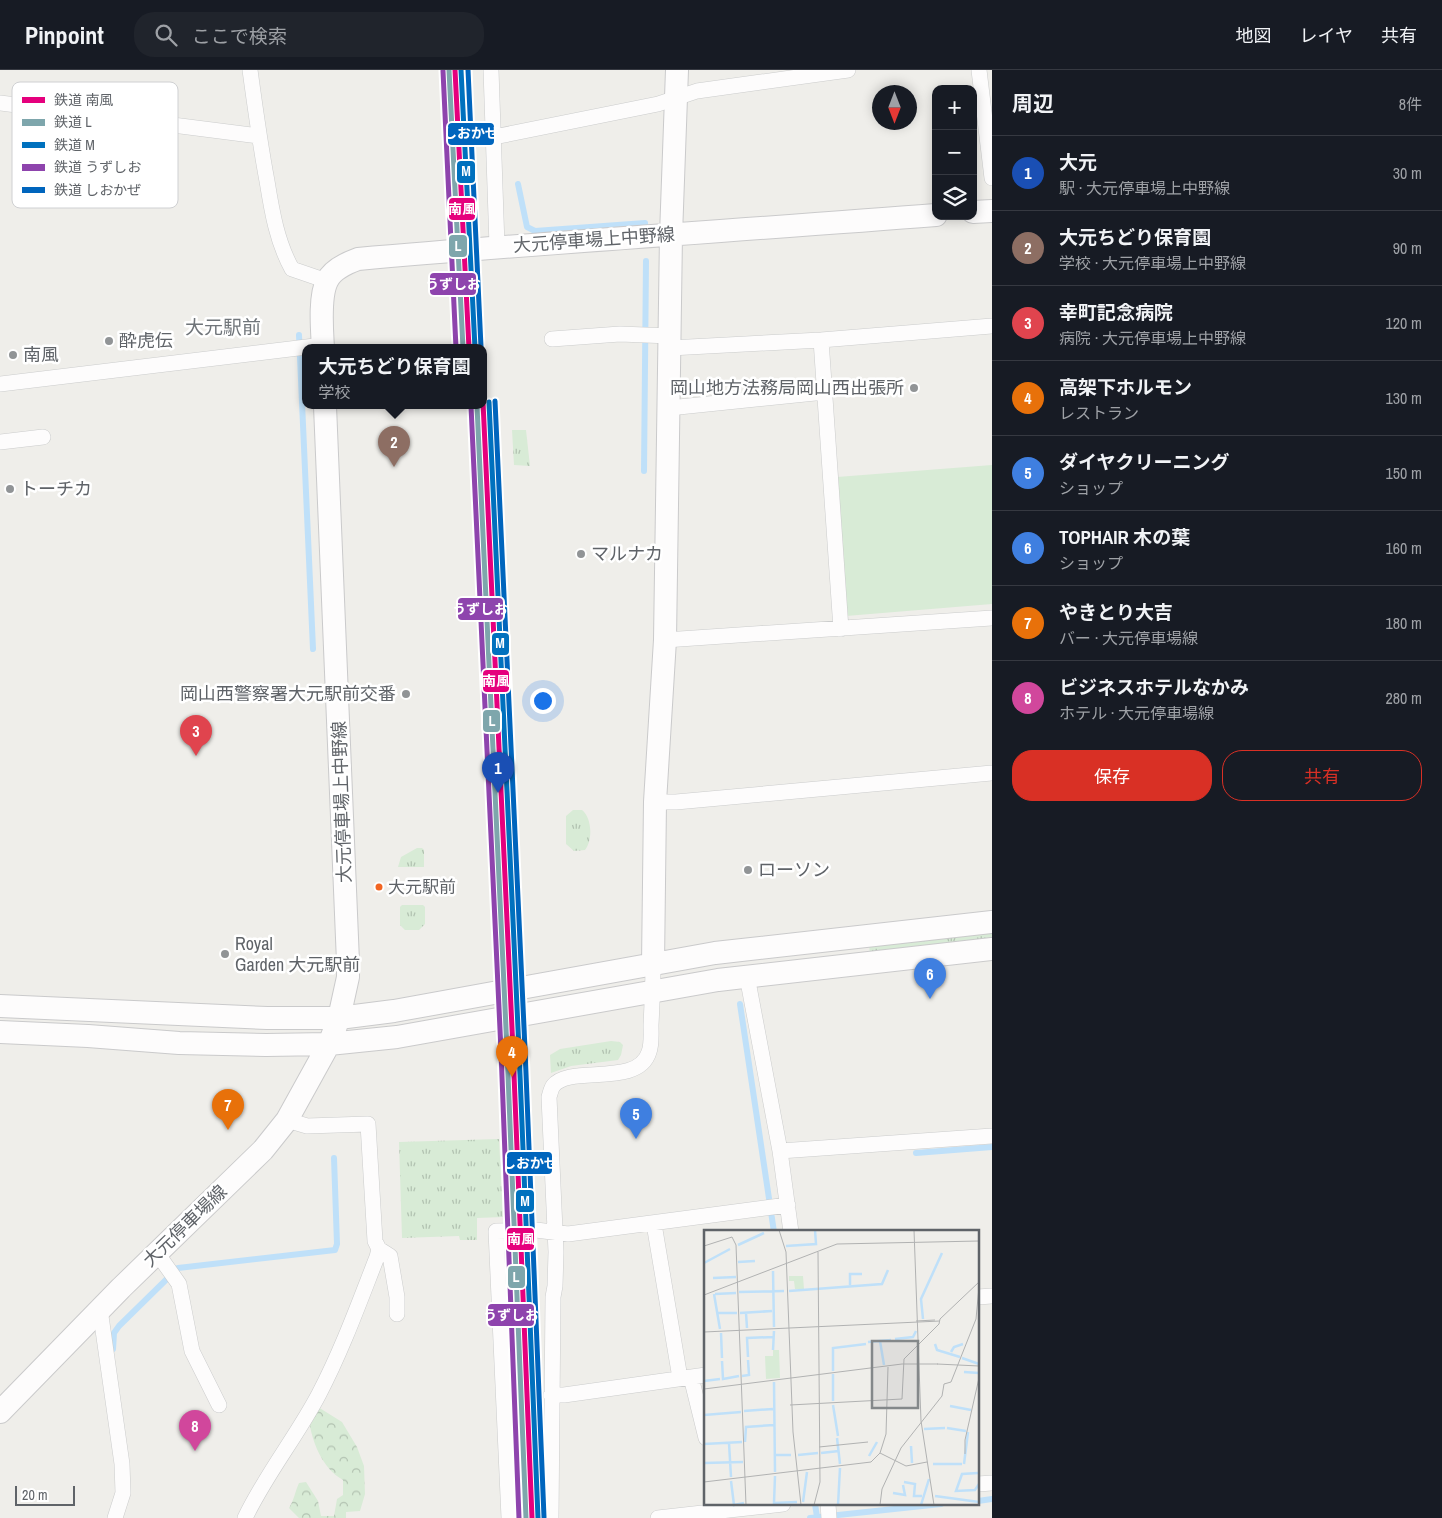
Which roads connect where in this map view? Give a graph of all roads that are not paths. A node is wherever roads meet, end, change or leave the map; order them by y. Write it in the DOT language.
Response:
graph roads {
  1 [pos="250,70"];
  2 [pos="491,70"];
  3 [pos="677,70"];
  4 [pos="848,70"];
  5 [pos="979,70"];
  6 [pos="677,97"];
  7 [pos="178,125"];
  8 [pos="259,136"];
  9 [pos="494,137"];
  10 [pos="992,178"];
  11 [pos="992,211"];
  12 [pos="977,212"];
  13 [pos="932,215"];
  14 [pos="671,236"];
  15 [pos="497,246"];
  16 [pos="327,281"];
  17 [pos="992,326"];
  18 [pos="552,339"];
  19 [pos="821,340"];
  20 [pos="670,342"];
  21 [pos="312,344"];
  22 [pos="302,348"];
  23 [pos="0,384"];
  24 [pos="825,392"];
  25 [pos="669,408"];
  26 [pos="325,409"];
  27 [pos="43,437"];
  28 [pos="0,442"];
  29 [pos="992,618"];
  30 [pos="841,628"];
  31 [pos="665,640"];
  32 [pos="992,773"];
  33 [pos="655,802"];
  34 [pos="992,922"];
  35 [pos="992,950"];
  36 [pos="654,964"];
  37 [pos="747,976"];
  38 [pos="653,991"];
  39 [pos="0,1006"];
  40 [pos="339,1018"];
  41 [pos="0,1032"];
  42 [pos="329,1044"];
  43 [pos="288,1120"];
  44 [pos="992,1136"];
  45 [pos="780,1151"];
  46 [pos="777,1207"];
  47 [pos="654,1224"];
  48 [pos="790,1230"];
  49 [pos="555,1234"];
  50 [pos="379,1249"];
  51 [pos="157,1252"];
  52 [pos="992,1296"];
  53 [pos="979,1297"];
  54 [pos="100,1309"];
  55 [pos="397,1314"];
  56 [pos="692,1377"];
  57 [pos="551,1395"];
  58 [pos="219,1405"];
  59 [pos="0,1412"];
  60 [pos="704,1429"];
  61 [pos="992,1483"];
  62 [pos="979,1484"];
  63 [pos="748,1506"];
  64 [pos="713,1508"];
  65 [pos="115,1518"];
  66 [pos="245,1518"];
  67 [pos="509,1518"];
  68 [pos="551,1518"];
  69 [pos="658,1518"];
  1 -- 8 [label="street"];
  2 -- 9 [label="street"];
  3 -- 6 [label="street"];
  4 -- 6 [label="street"];
  5 -- 10 [label="street"];
  6 -- 9 [label="street"];
  6 -- 14 [label="street"];
  7 -- 8 [label="street"];
  8 -- 16 [label="street"];
  9 -- 15 [label="street"];
  11 -- 12 [label="street"];
  13 -- 14 [label="street, 大元停車場上中野線"];
  14 -- 15 [label="street, 大元停車場上中野線"];
  14 -- 20 [label="street"];
  15 -- 16 [label="street, 大元停車場上中野線"];
  16 -- 21 [label="street"];
  17 -- 19 [label="street"];
  18 -- 20 [label="street"];
  19 -- 20 [label="street"];
  19 -- 24 [label="street"];
  20 -- 25 [label="street"];
  22 -- 23 [label="street"];
  24 -- 25 [label="street"];
  24 -- 30 [label="street"];
  25 -- 31 [label="street"];
  26 -- 40 [label="street, 大元停車場上中野線"];
  27 -- 28 [label="street"];
  29 -- 30 [label="street"];
  30 -- 31 [label="street"];
  31 -- 33 [label="street"];
  32 -- 33 [label="street"];
  33 -- 36 [label="street"];
  34 -- 36 [label="street"];
  35 -- 37 [label="street"];
  36 -- 38 [label="street"];
  36 -- 40 [label="street"];
  37 -- 38 [label="street"];
  37 -- 45 [label="street"];
  38 -- 42 [label="street"];
  38 -- 49 [label="street"];
  39 -- 40 [label="street"];
  40 -- 42 [label="street, 大元停車場線"];
  41 -- 42 [label="street"];
  42 -- 43 [label="street, 大元停車場線"];
  43 -- 50 [label="street"];
  43 -- 51 [label="street, 大元停車場線"];
  44 -- 45 [label="street"];
  45 -- 46 [label="street"];
  46 -- 47 [label="street"];
  46 -- 48 [label="street"];
  47 -- 49 [label="street"];
  47 -- 56 [label="street"];
  49 -- 57 [label="street"];
  49 -- 67 [label="street"];
  50 -- 55 [label="street"];
  50 -- 66 [label="street"];
  51 -- 54 [label="street, 大元停車場線"];
  51 -- 58 [label="street"];
  52 -- 53 [label="street"];
  54 -- 59 [label="street, 大元停車場線"];
  54 -- 65 [label="street"];
  56 -- 57 [label="street"];
  56 -- 60 [label="street"];
  57 -- 68 [label="street"];
  61 -- 62 [label="street"];
  63 -- 64 [label="street"];
  64 -- 69 [label="street"];
}
